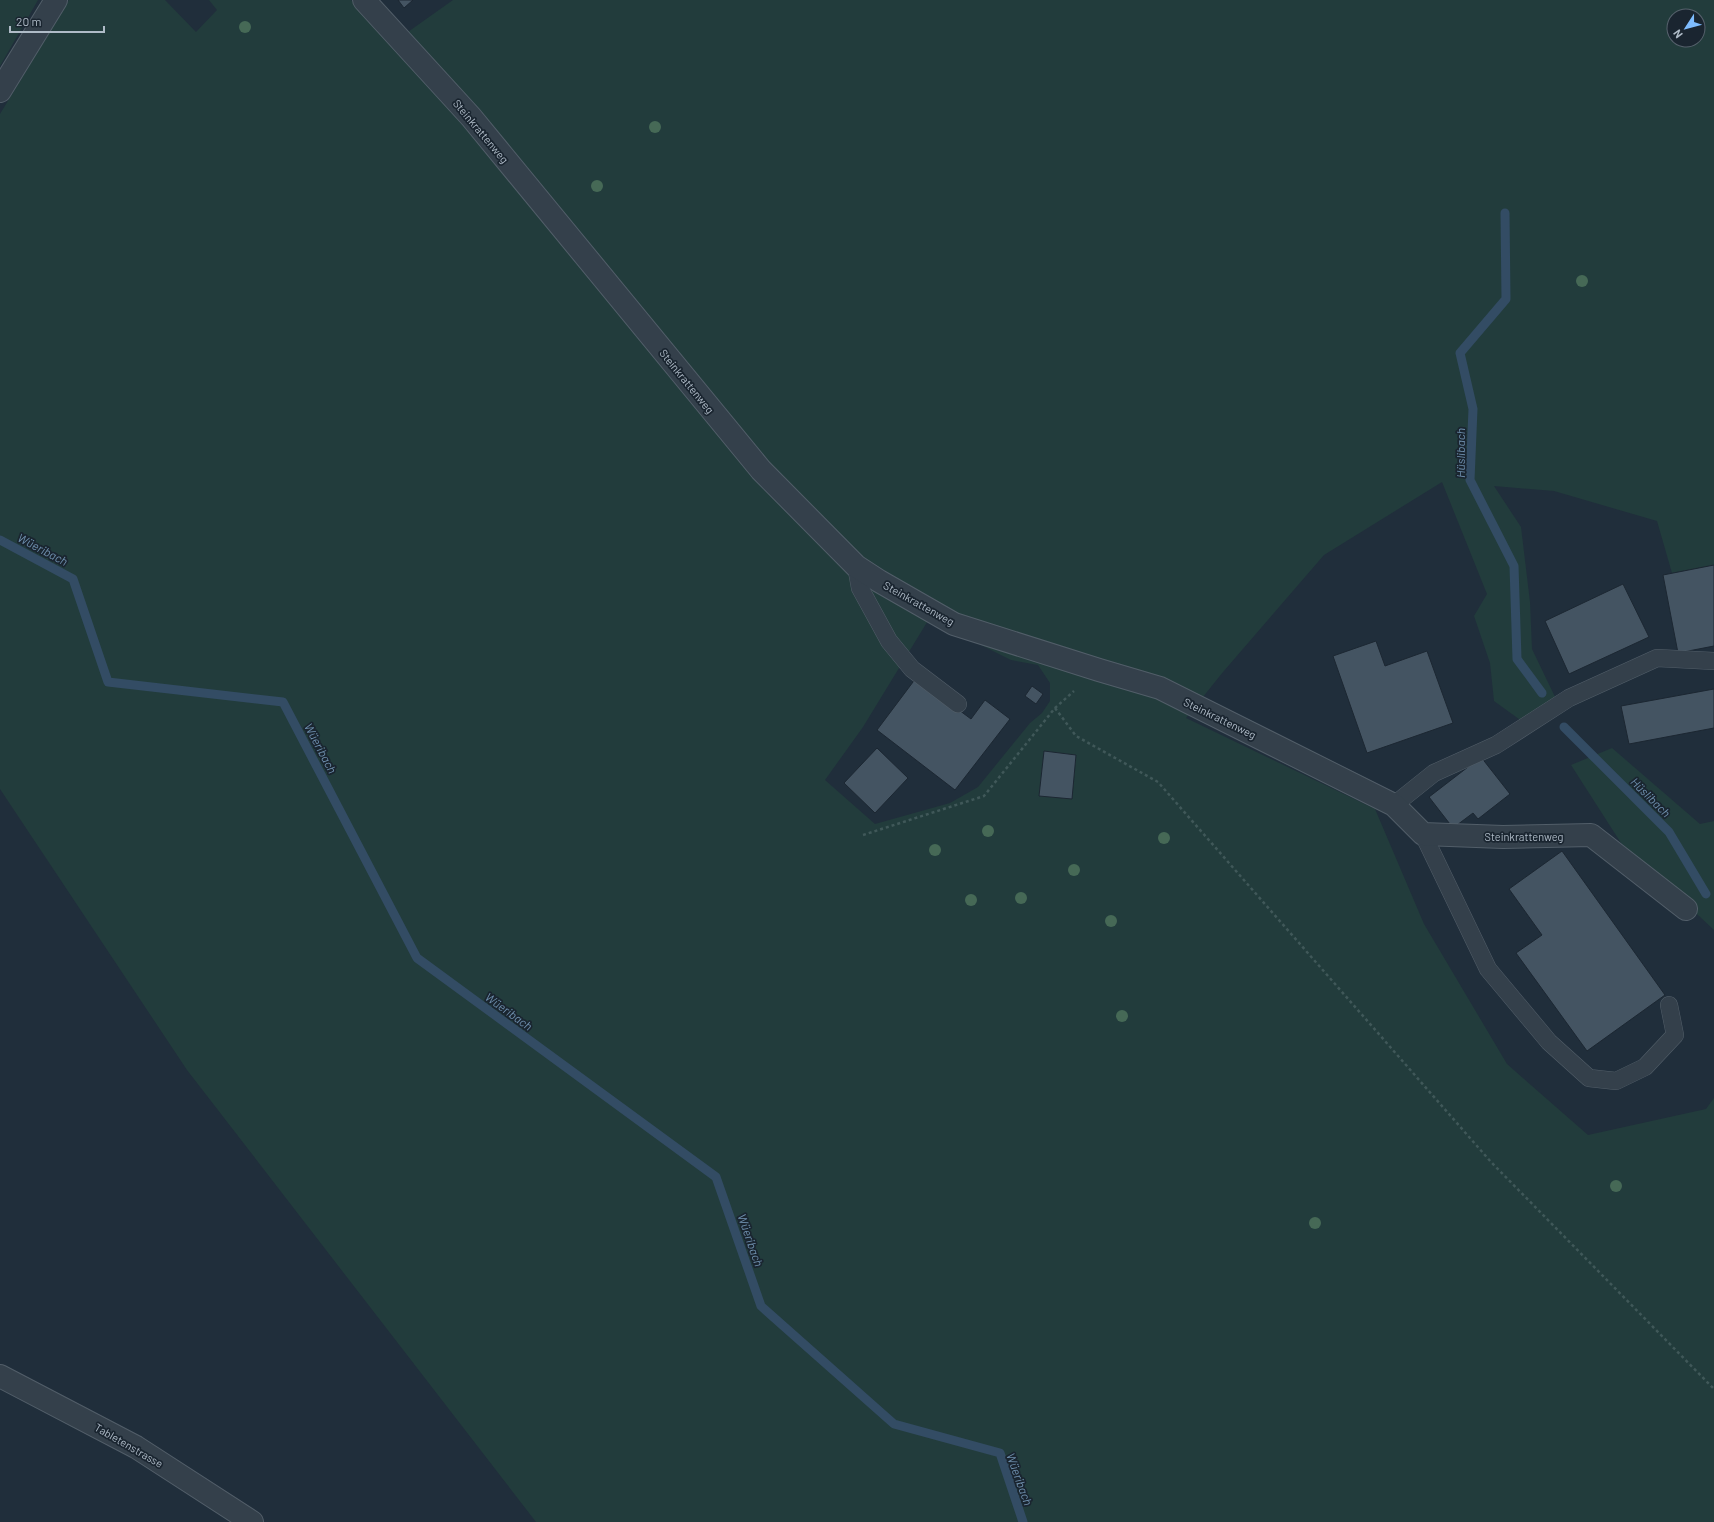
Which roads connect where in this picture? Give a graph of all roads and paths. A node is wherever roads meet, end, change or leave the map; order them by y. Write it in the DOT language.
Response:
graph roads {
  1 [pos="56,0"];
  2 [pos="364,0"];
  3 [pos="0,91"];
  4 [pos="856,566"];
  5 [pos="1714,661"];
  6 [pos="1099,670"];
  7 [pos="958,704"];
  8 [pos="1055,708"];
  9 [pos="1394,805"];
  10 [pos="1423,834"];
  11 [pos="863,835"];
  12 [pos="1686,909"];
  13 [pos="1669,1005"];
  14 [pos="0,1376"];
  15 [pos="1714,1389"];
  16 [pos="252,1522"];
  1 -- 3 [label="street"];
  2 -- 4 [label="street, Steinkrattenweg"];
  4 -- 6 [label="street, Steinkrattenweg"];
  4 -- 7 [label="lane"];
  5 -- 9 [label="lane"];
  6 -- 8 [label="path"];
  6 -- 9 [label="street, Steinkrattenweg"];
  8 -- 11 [label="path"];
  8 -- 15 [label="path"];
  9 -- 10 [label="street, Steinkrattenweg"];
  10 -- 12 [label="street, Steinkrattenweg"];
  10 -- 13 [label="lane"];
  14 -- 16 [label="street, Tabletenstrasse"];
}
